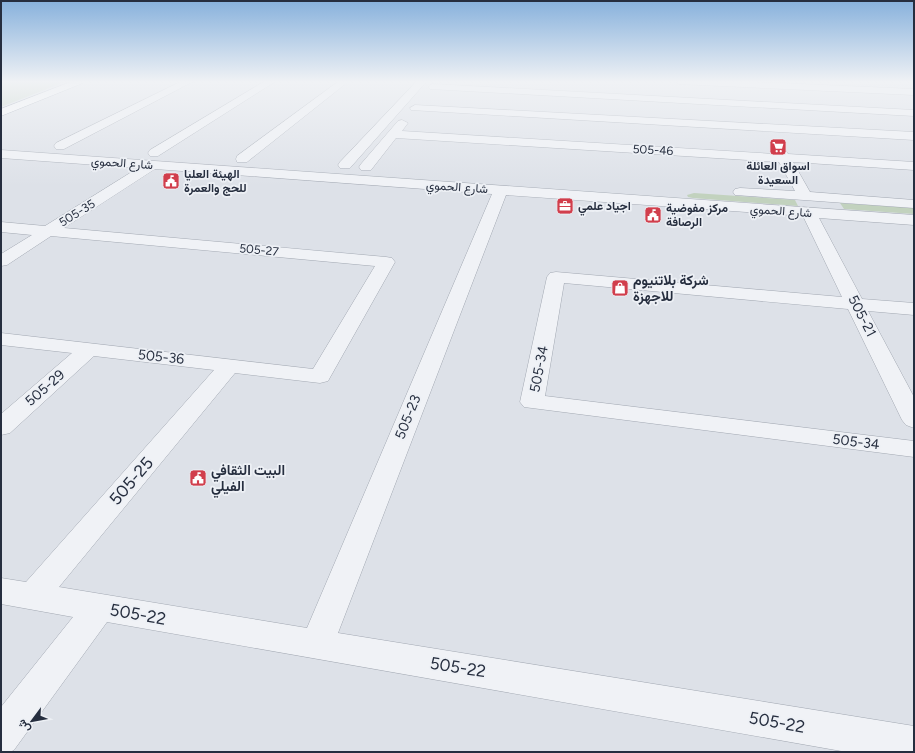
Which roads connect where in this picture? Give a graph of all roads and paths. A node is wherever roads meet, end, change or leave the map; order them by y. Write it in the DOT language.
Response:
graph roads {
  1 [pos="119,116"];
  2 [pos="218,116"];
  3 [pos="298,116"];
  4 [pos="390,116"];
  5 [pos="408,116"];
  6 [pos="559,116"];
  7 [pos="762,116"];
  8 [pos="768,128"];
  9 [pos="393,134"];
  10 [pos="914,136"];
  11 [pos="1,142"];
  12 [pos="60,146"];
  13 [pos="1,154"];
  14 [pos="784,158"];
  15 [pos="153,159"];
  16 [pos="242,159"];
  17 [pos="258,160"];
  18 [pos="329,164"];
  19 [pos="345,166"];
  20 [pos="914,166"];
  21 [pos="366,167"];
  22 [pos="382,168"];
  23 [pos="664,187"];
  24 [pos="500,190"];
  25 [pos="727,192"];
  26 [pos="667,202"];
  27 [pos="914,204"];
  28 [pos="807,205"];
  29 [pos="914,220"];
  30 [pos="1,227"];
  31 [pos="48,232"];
  32 [pos="1,261"];
  33 [pos="855,303"];
  34 [pos="914,309"];
  35 [pos="1,339"];
  36 [pos="90,349"];
  37 [pos="230,365"];
  38 [pos="320,376"];
  39 [pos="914,420"];
  40 [pos="1,426"];
  41 [pos="914,449"];
  42 [pos="17,593"];
  43 [pos="100,607"];
  44 [pos="317,644"];
  45 [pos="1,737"];
  46 [pos="914,745"];
  1 -- 12 [label="street"];
  2 -- 15 [label="street, 505-35"];
  3 -- 16 [label="street"];
  4 -- 19 [label="street"];
  5 -- 9 [label="street"];
  6 -- 8 [label="street"];
  7 -- 8 [label="street, 505-21"];
  8 -- 10 [label="street"];
  8 -- 14 [label="street, 505-21"];
  9 -- 14 [label="street, 505-46"];
  9 -- 21 [label="street"];
  11 -- 12 [label="street, شارع الحموي"];
  12 -- 15 [label="street, شارع الحموي"];
  13 -- 15 [label="street, شارع الحموي"];
  14 -- 20 [label="street, 505-46"];
  14 -- 28 [label="street, 505-21"];
  15 -- 16 [label="street, شارع الحموي"];
  15 -- 24 [label="street, شارع الحموي"];
  15 -- 31 [label="street, 505-35"];
  16 -- 17 [label="street, شارع الحموي"];
  18 -- 19 [label="street"];
  19 -- 21 [label="street"];
  21 -- 22 [label="street"];
  23 -- 26 [label="street"];
  24 -- 26 [label="street, شارع الحموي"];
  24 -- 44 [label="street, 505-23"];
  25 -- 28 [label="street, شارع الحموي"];
  26 -- 28 [label="street, شارع الحموي"];
  27 -- 28 [label="street, شارع الحموي"];
  28 -- 29 [label="street, شارع الحموي"];
  28 -- 33 [label="street, 505-21"];
  30 -- 31 [label="street, 505-27"];
  31 -- 32 [label="street, 505-35"];
  31 -- 38 [label="street, 505-27"];
  33 -- 34 [label="street"];
  33 -- 39 [label="street, 505-21"];
  33 -- 41 [label="street, 505-34"];
  35 -- 36 [label="street, 505-36"];
  36 -- 37 [label="street, 505-36"];
  36 -- 40 [label="street, 505-29"];
  37 -- 38 [label="street, 505-36"];
  37 -- 42 [label="street, 505-25"];
  42 -- 43 [label="street, 505-22"];
  43 -- 44 [label="street, 505-22"];
  43 -- 45 [label="street"];
  44 -- 46 [label="street, 505-22"];
}
